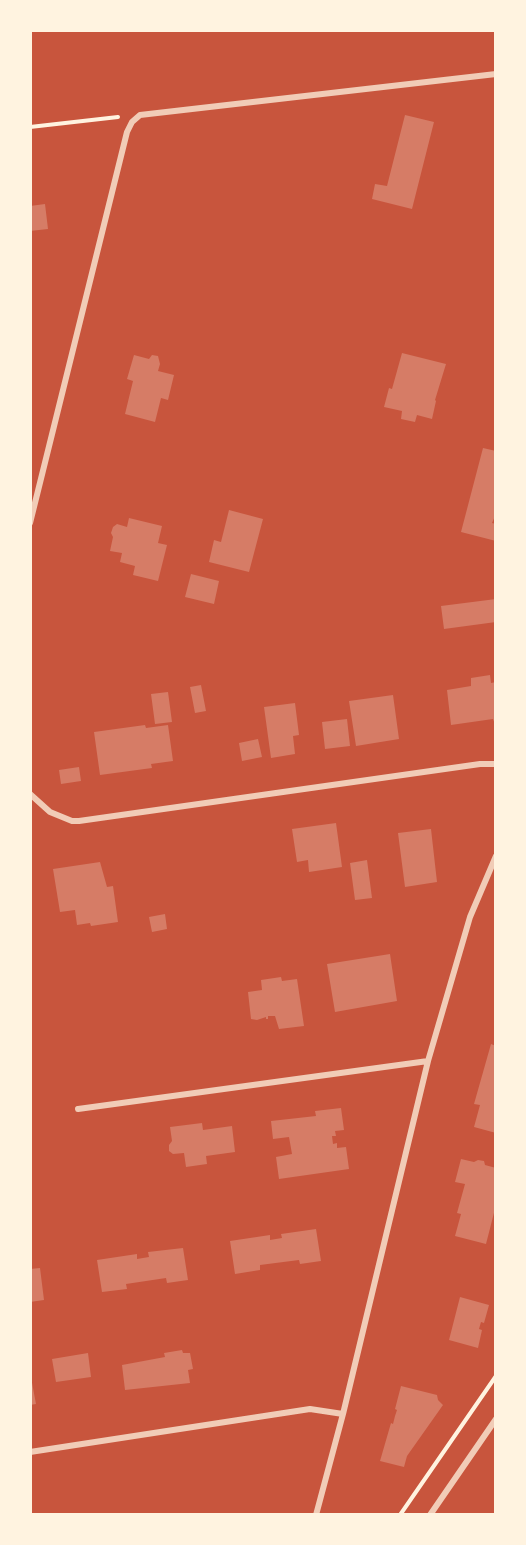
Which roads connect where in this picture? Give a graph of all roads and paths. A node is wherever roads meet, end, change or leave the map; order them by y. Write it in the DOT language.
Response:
graph roads {
  1 [pos="496,74"];
  2 [pos="140,115"];
  3 [pos="30,128"];
  4 [pos="30,523"];
  5 [pos="496,764"];
  6 [pos="30,794"];
  7 [pos="496,856"];
  8 [pos="428,1061"];
  9 [pos="78,1109"];
  10 [pos="496,1376"];
  11 [pos="343,1414"];
  12 [pos="496,1419"];
  13 [pos="30,1452"];
  14 [pos="316,1515"];
  15 [pos="400,1515"];
  16 [pos="430,1515"];
  1 -- 2 [label="street"];
  2 -- 3 [label="path"];
  2 -- 4 [label="street"];
  5 -- 6 [label="street"];
  7 -- 8 [label="street"];
  8 -- 9 [label="street"];
  8 -- 11 [label="street"];
  10 -- 15 [label="path"];
  11 -- 13 [label="street"];
  11 -- 14 [label="street"];
  12 -- 16 [label="street"];
}
